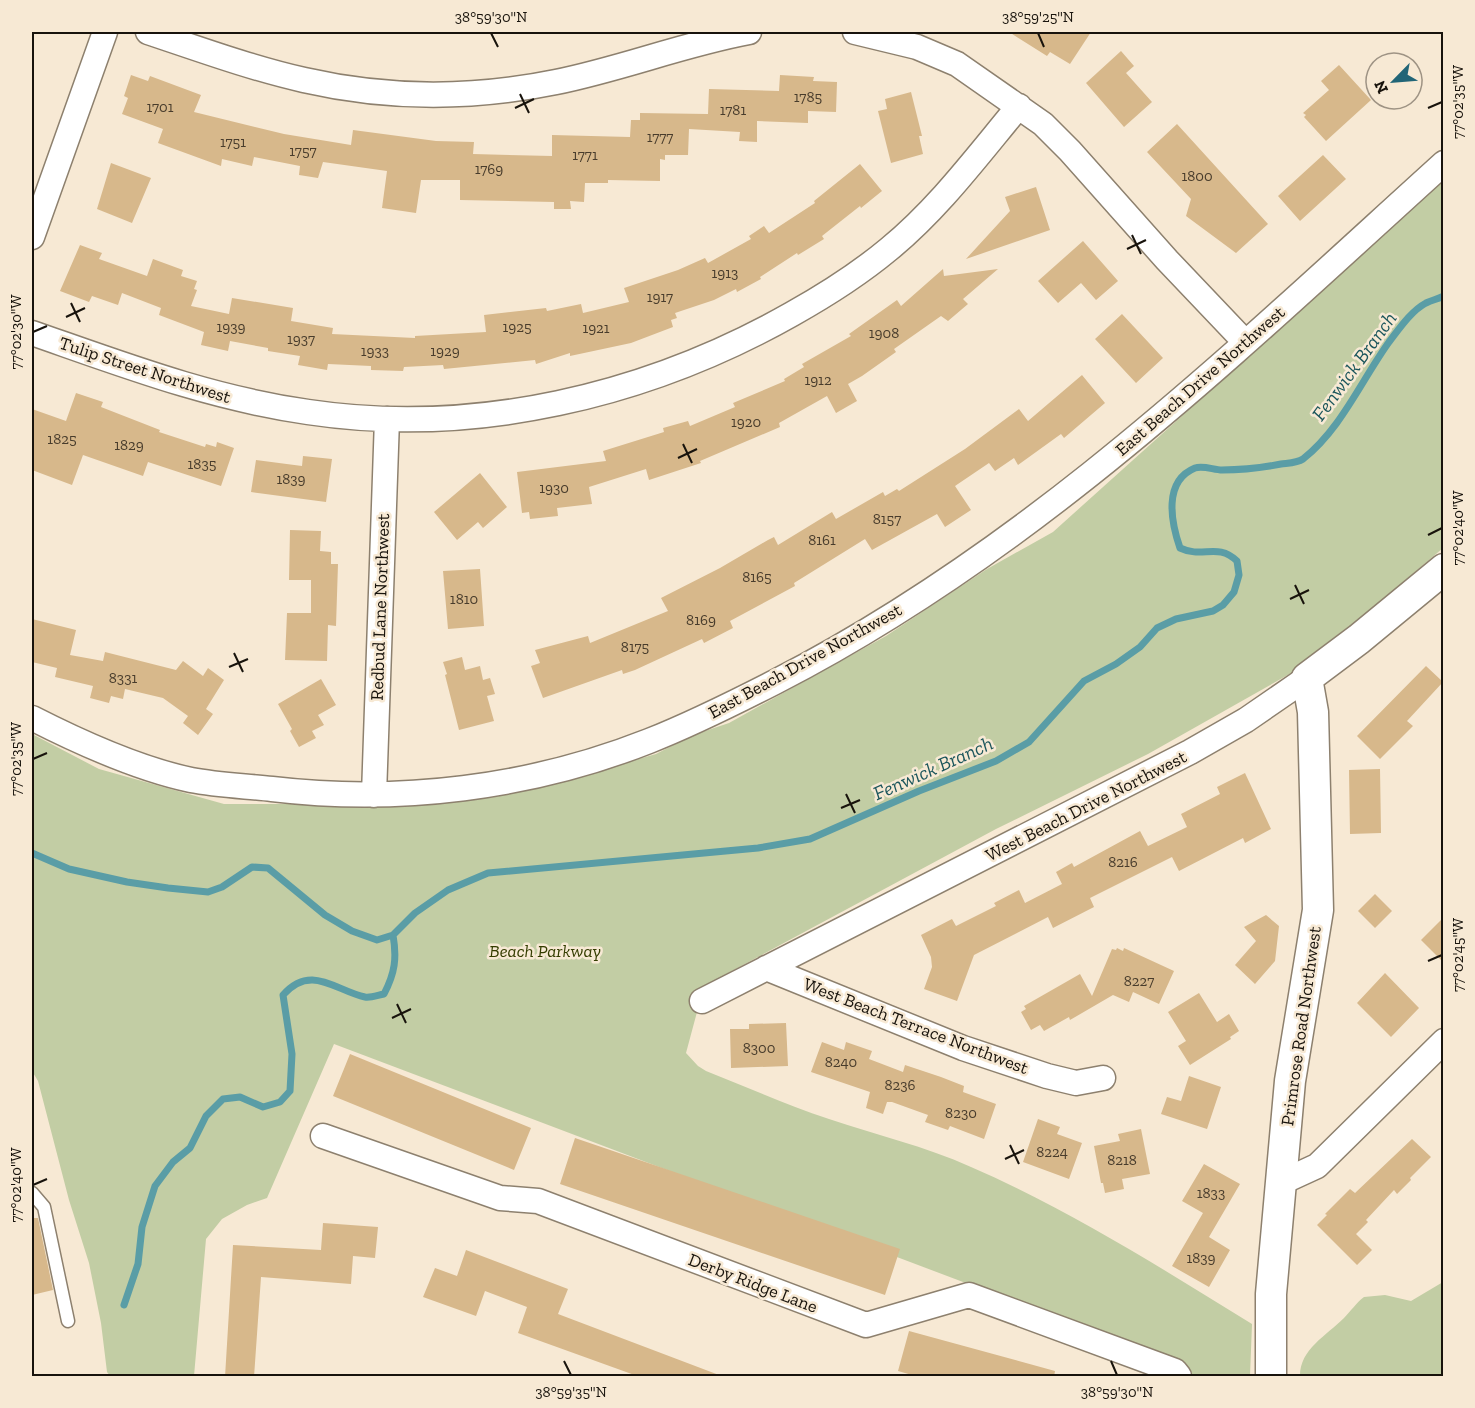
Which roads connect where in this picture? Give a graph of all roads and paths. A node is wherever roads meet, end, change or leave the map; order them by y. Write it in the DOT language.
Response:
graph roads {
  1 [pos="105,32"];
  2 [pos="148,32"];
  3 [pos="749,32"];
  4 [pos="855,32"];
  5 [pos="1019,106"];
  6 [pos="1443,163"];
  7 [pos="32,237"];
  8 [pos="32,333"];
  9 [pos="1245,342"];
  10 [pos="387,419"];
  11 [pos="1443,569"];
  12 [pos="1307,678"];
  13 [pos="32,718"];
  14 [pos="374,795"];
  15 [pos="766,968"];
  16 [pos="702,1001"];
  17 [pos="1443,1041"];
  18 [pos="1103,1078"];
  19 [pos="323,1136"];
  20 [pos="1280,1183"];
  21 [pos="32,1193"];
  22 [pos="68,1321"];
  23 [pos="1271,1375"];
  24 [pos="1179,1377"];
  1 -- 7 [label="street"];
  2 -- 3 [label="street"];
  4 -- 5 [label="street"];
  5 -- 9 [label="street"];
  5 -- 10 [label="street, Tulip Street Northwest"];
  6 -- 9 [label="street, East Beach Drive Northwest"];
  8 -- 10 [label="street, Tulip Street Northwest"];
  9 -- 14 [label="street, East Beach Drive Northwest"];
  10 -- 14 [label="street, Redbud Lane Northwest"];
  11 -- 12 [label="street, West Beach Drive Northwest"];
  12 -- 15 [label="street, West Beach Drive Northwest"];
  12 -- 20 [label="street, Primrose Road Northwest"];
  13 -- 14 [label="street, East Beach Drive Northwest"];
  15 -- 16 [label="street, West Beach Drive Northwest"];
  15 -- 18 [label="street, West Beach Terrace Northwest"];
  17 -- 20 [label="street"];
  19 -- 24 [label="street, Derby Ridge Lane"];
  20 -- 23 [label="street, Primrose Road Northwest"];
  21 -- 22 [label="lane"];
}
